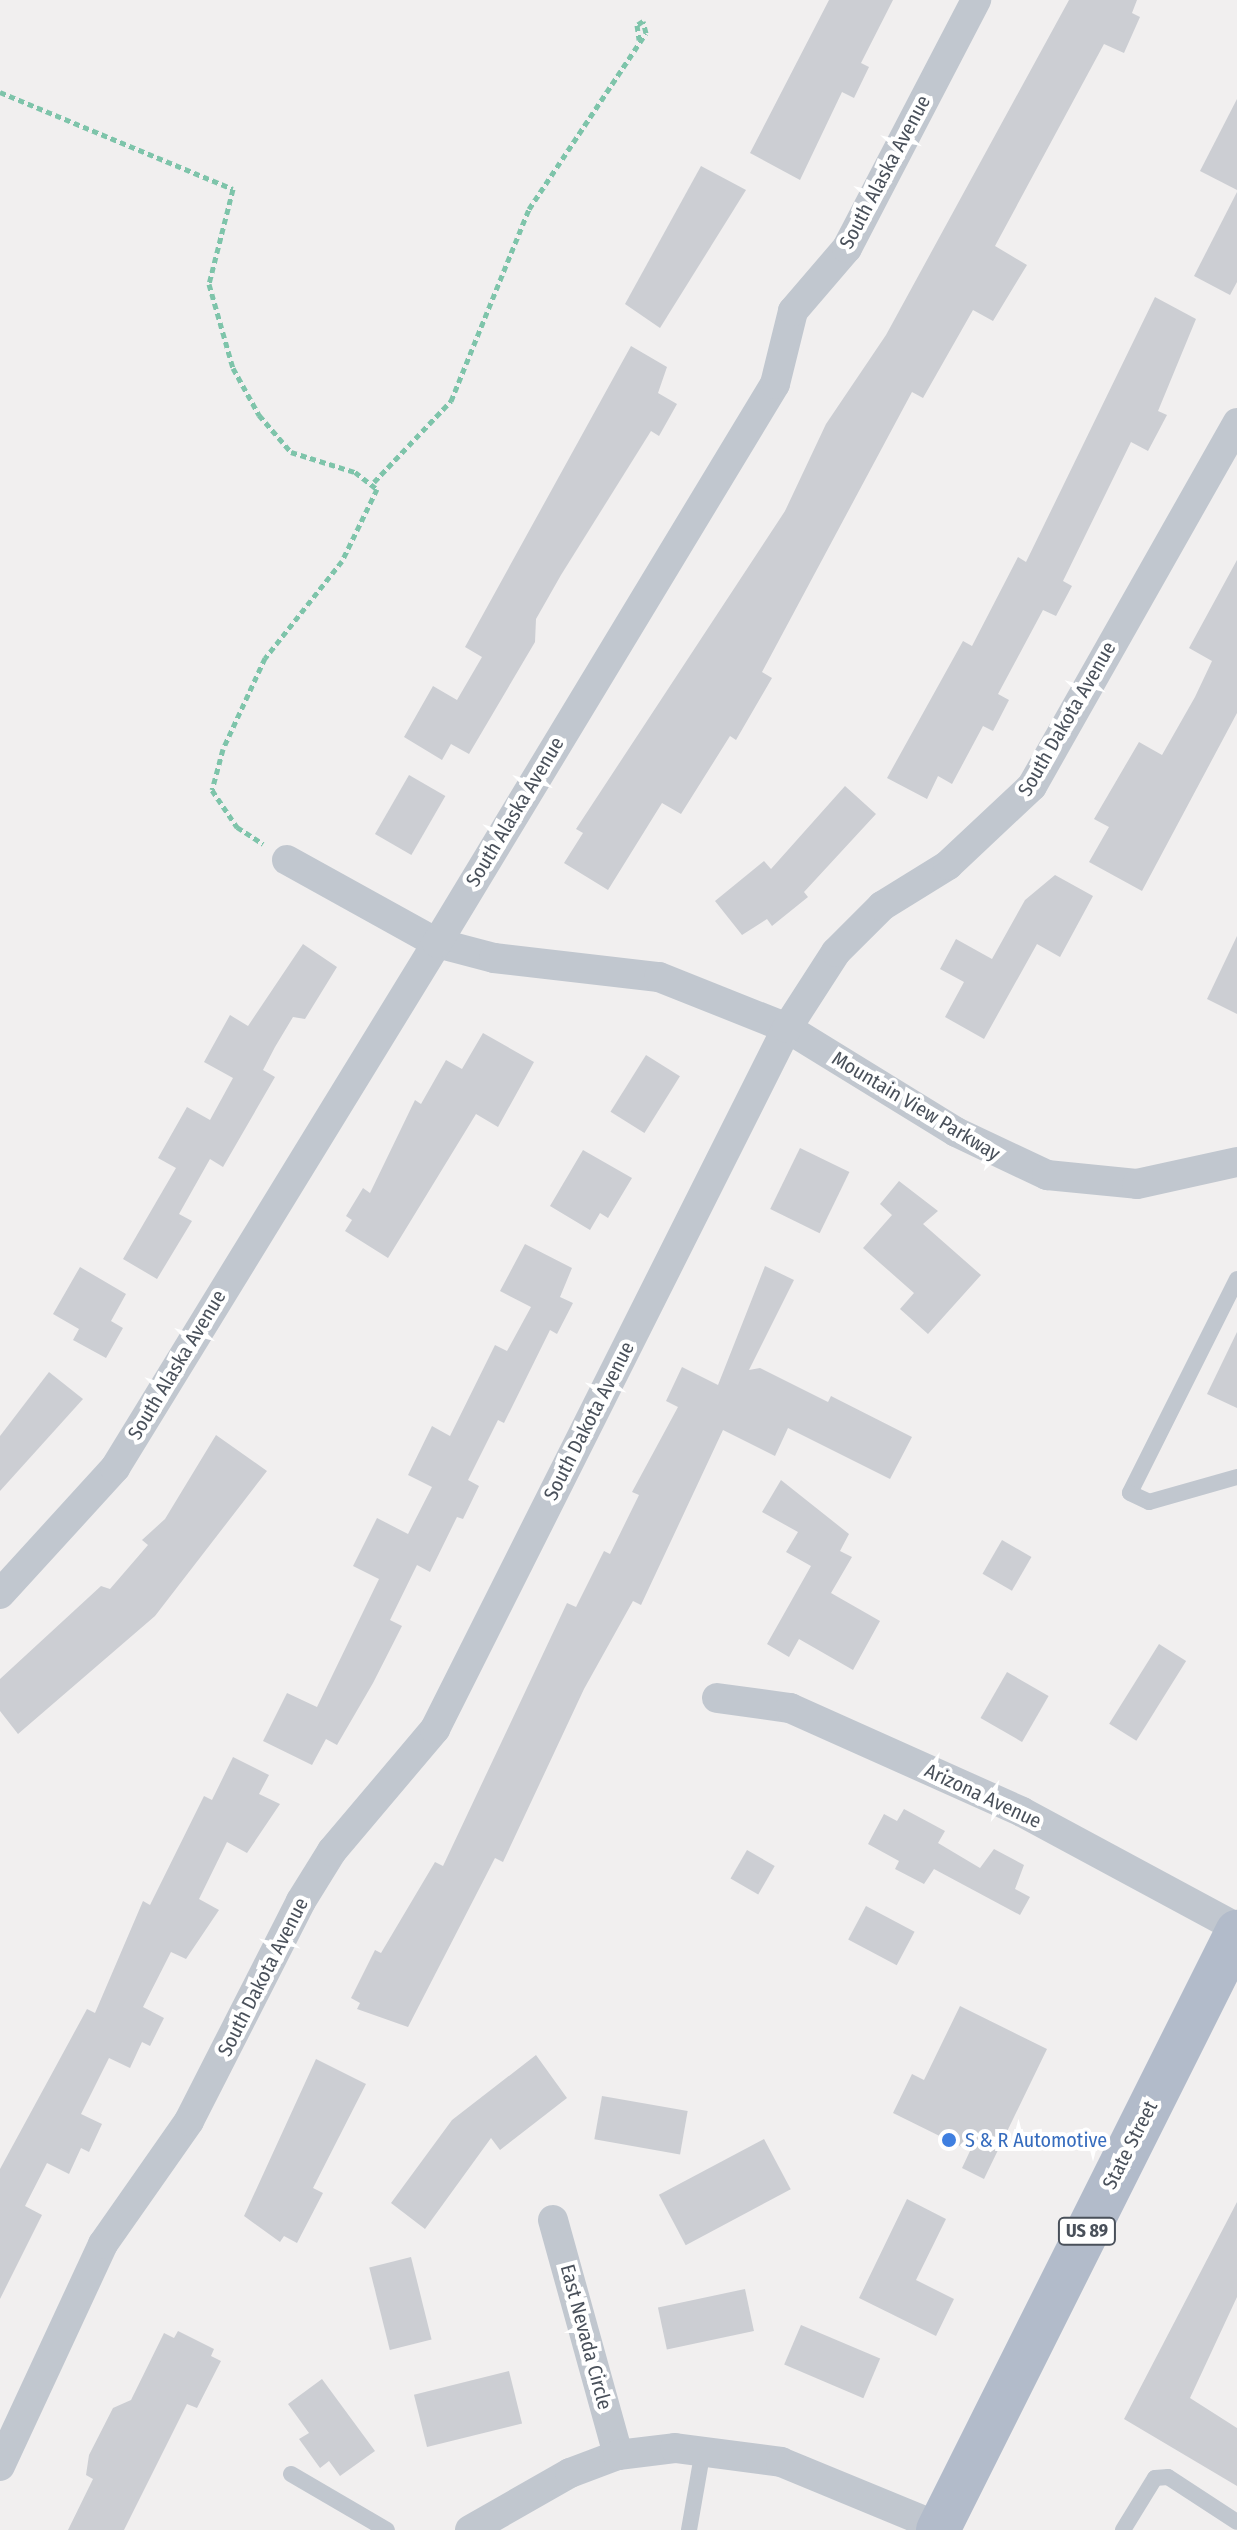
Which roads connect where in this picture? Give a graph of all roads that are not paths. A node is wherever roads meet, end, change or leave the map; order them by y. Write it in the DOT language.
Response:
graph roads {
  1 [pos="976,0"];
  2 [pos="1237,423"];
  3 [pos="287,860"];
  4 [pos="437,943"];
  5 [pos="787,1028"];
  6 [pos="1237,1162"];
  7 [pos="1237,1279"];
  8 [pos="1237,1477"];
  9 [pos="0,1594"];
  10 [pos="717,1698"];
  11 [pos="1237,1930"];
  12 [pos="553,2220"];
  13 [pos="703,2450"];
  14 [pos="618,2455"];
  15 [pos="0,2466"];
  16 [pos="291,2474"];
  17 [pos="1237,2522"];
  18 [pos="938,2528"];
  19 [pos="387,2530"];
  20 [pos="470,2530"];
  21 [pos="689,2530"];
  22 [pos="1123,2530"];
  1 -- 4 [label="street, South Alaska Avenue"];
  2 -- 5 [label="street, South Dakota Avenue"];
  3 -- 4 [label="street, Mountain View Parkway"];
  4 -- 5 [label="street, Mountain View Parkway"];
  4 -- 9 [label="street, South Alaska Avenue"];
  5 -- 6 [label="street, Mountain View Parkway"];
  5 -- 15 [label="street, South Dakota Avenue"];
  7 -- 8 [label="lane"];
  10 -- 11 [label="street, Arizona Avenue"];
  11 -- 18 [label="main road, State Street / US 89"];
  12 -- 14 [label="street, East Nevada Circle"];
  13 -- 14 [label="street"];
  13 -- 18 [label="street"];
  13 -- 21 [label="lane"];
  14 -- 20 [label="street"];
  16 -- 19 [label="lane"];
  17 -- 22 [label="lane"];
}
